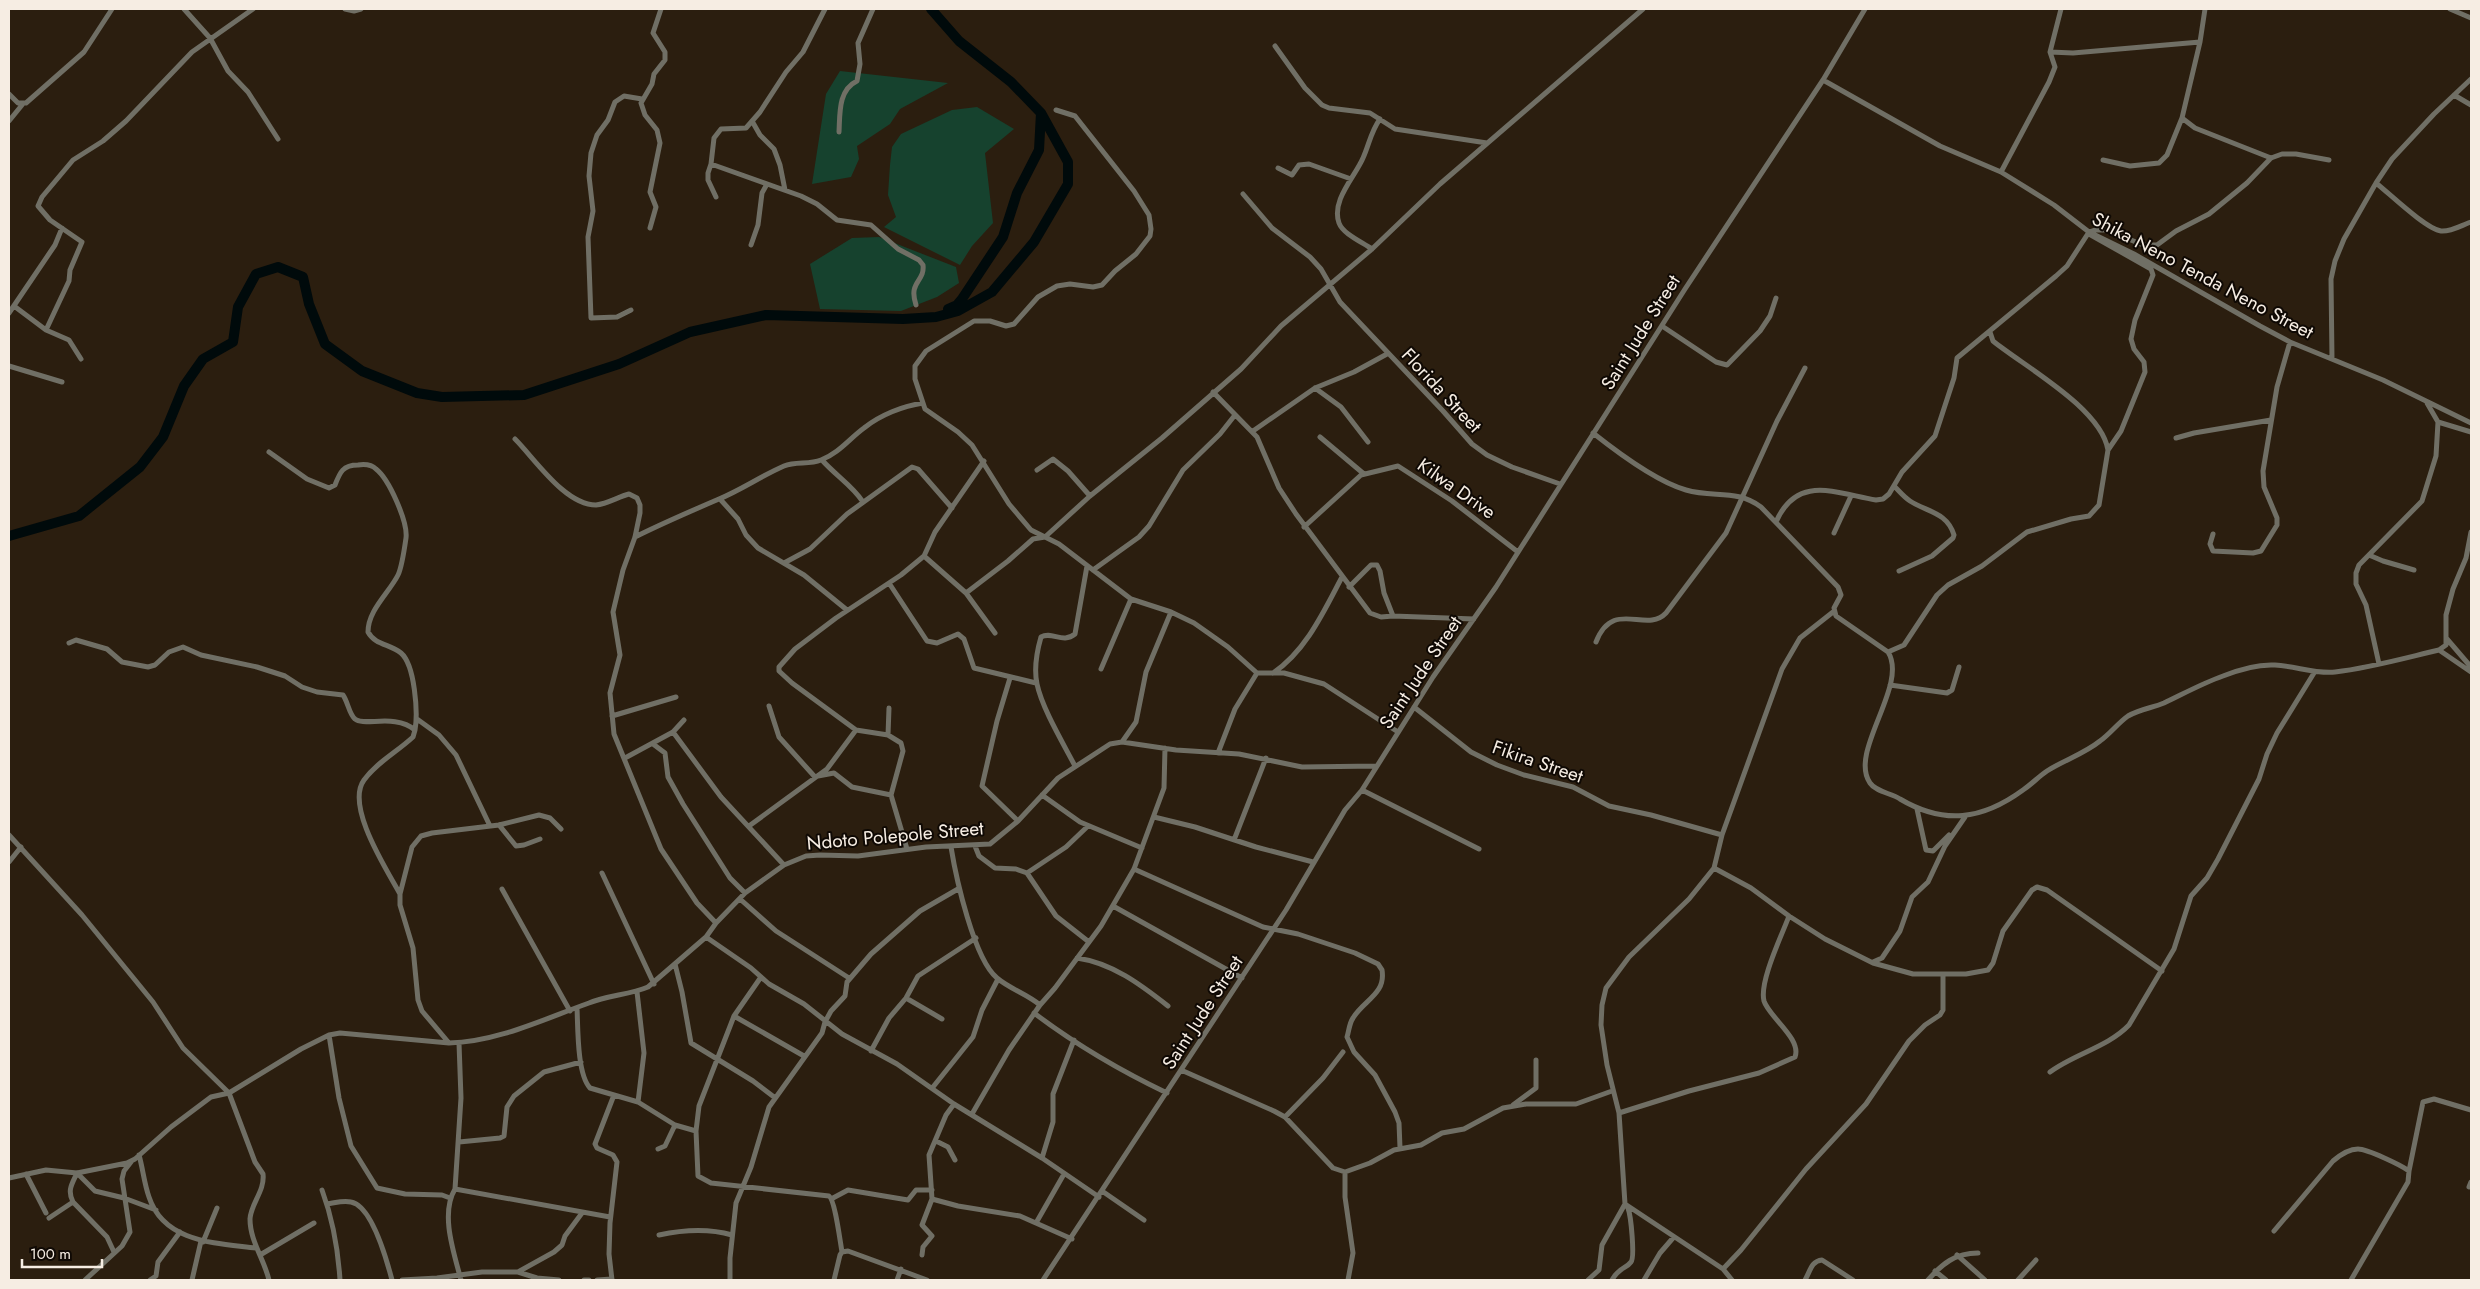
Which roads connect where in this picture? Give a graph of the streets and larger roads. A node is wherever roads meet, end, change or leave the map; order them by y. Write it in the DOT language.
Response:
graph roads {
  1 [pos="112,9"];
  2 [pos="184,9"];
  3 [pos="253,9"];
  4 [pos="345,9"];
  5 [pos="361,9"];
  6 [pos="661,9"];
  7 [pos="825,9"];
  8 [pos="872,9"];
  9 [pos="1643,9"];
  10 [pos="1865,9"];
  11 [pos="2061,9"];
  12 [pos="2204,9"];
  13 [pos="2450,9"];
  14 [pos="2471,18"];
  15 [pos="210,38"];
  16 [pos="2200,42"];
  17 [pos="1276,46"];
  18 [pos="2050,52"];
  19 [pos="2471,79"];
  20 [pos="1823,80"];
  21 [pos="9,94"];
  22 [pos="2454,95"];
  23 [pos="642,99"];
  24 [pos="22,104"];
  25 [pos="2471,105"];
  26 [pos="1056,110"];
  27 [pos="2182,118"];
  28 [pos="1380,119"];
  29 [pos="752,121"];
  30 [pos="9,122"];
  31 [pos="840,132"];
  32 [pos="278,139"];
  33 [pos="1487,143"];
  34 [pos="2271,158"];
  35 [pos="2103,160"];
  36 [pos="2329,160"];
  37 [pos="711,164"];
  38 [pos="1278,168"];
  39 [pos="2001,172"];
  40 [pos="1351,180"];
  41 [pos="2376,183"];
  42 [pos="767,184"];
  43 [pos="785,190"];
  44 [pos="1243,194"];
  45 [pos="716,197"];
  46 [pos="2471,222"];
  47 [pos="62,228"];
  48 [pos="650,228"];
  49 [pos="2089,233"];
  50 [pos="751,245"];
  51 [pos="1372,249"];
  52 [pos="1330,282"];
  53 [pos="1776,298"];
  54 [pos="916,305"];
  55 [pos="14,306"];
  56 [pos="631,310"];
  57 [pos="9,313"];
  58 [pos="1662,326"];
  59 [pos="46,330"];
  60 [pos="1990,332"];
  61 [pos="2290,342"];
  62 [pos="1387,354"];
  63 [pos="81,359"];
  64 [pos="2332,359"];
  65 [pos="9,366"];
  66 [pos="1806,368"];
  67 [pos="62,382"];
  68 [pos="1315,388"];
  69 [pos="1213,392"];
  70 [pos="923,403"];
  71 [pos="2427,403"];
  72 [pos="1235,415"];
  73 [pos="2271,420"];
  74 [pos="2438,422"];
  75 [pos="2471,423"];
  76 [pos="1253,432"];
  77 [pos="2471,432"];
  78 [pos="1593,433"];
  79 [pos="1320,437"];
  80 [pos="2176,438"];
  81 [pos="515,439"];
  82 [pos="1368,442"];
  83 [pos="2108,450"];
  84 [pos="269,452"];
  85 [pos="822,460"];
  86 [pos="984,462"];
  87 [pos="1037,470"];
  88 [pos="1364,474"];
  89 [pos="1560,484"];
  90 [pos="1895,487"];
  91 [pos="1090,496"];
  92 [pos="1744,496"];
  93 [pos="1851,496"];
  94 [pos="720,499"];
  95 [pos="863,502"];
  96 [pos="952,508"];
  97 [pos="1776,522"];
  98 [pos="1304,527"];
  99 [pos="2471,532"];
  100 [pos="1834,533"];
  101 [pos="2213,534"];
  102 [pos="1045,536"];
  103 [pos="635,537"];
  104 [pos="1518,552"];
  105 [pos="2369,555"];
  106 [pos="924,556"];
  107 [pos="784,563"];
  108 [pos="1087,566"];
  109 [pos="1093,570"];
  110 [pos="2414,570"];
  111 [pos="1899,571"];
  112 [pos="1342,577"];
  113 [pos="889,583"];
  114 [pos="1349,586"];
  115 [pos="966,593"];
  116 [pos="1131,599"];
  117 [pos="847,610"];
  118 [pos="1171,612"];
  119 [pos="1833,612"];
  120 [pos="1393,616"];
  121 [pos="1474,619"];
  122 [pos="995,633"];
  123 [pos="2447,640"];
  124 [pos="1596,642"];
  125 [pos="69,643"];
  126 [pos="2439,650"];
  127 [pos="1888,652"];
  128 [pos="2379,664"];
  129 [pos="1959,667"];
  130 [pos="2471,667"];
  131 [pos="1101,669"];
  132 [pos="2314,672"];
  133 [pos="2471,672"];
  134 [pos="1257,673"];
  135 [pos="1273,673"];
  136 [pos="1010,678"];
  137 [pos="1036,683"];
  138 [pos="1890,685"];
  139 [pos="676,697"];
  140 [pos="769,706"];
  141 [pos="1414,707"];
  142 [pos="888,708"];
  143 [pos="612,716"];
  144 [pos="417,719"];
  145 [pos="684,720"];
  146 [pos="415,730"];
  147 [pos="856,730"];
  148 [pos="673,732"];
  149 [pos="1398,732"];
  150 [pos="888,735"];
  151 [pos="1122,742"];
  152 [pos="653,744"];
  153 [pos="1164,748"];
  154 [pos="1218,753"];
  155 [pos="625,758"];
  156 [pos="1266,758"];
  157 [pos="1075,766"];
  158 [pos="1376,766"];
  159 [pos="813,778"];
  160 [pos="1362,790"];
  161 [pos="891,795"];
  162 [pos="1042,795"];
  163 [pos="1917,809"];
  164 [pos="1154,817"];
  165 [pos="1965,817"];
  166 [pos="1018,821"];
  167 [pos="498,825"];
  168 [pos="490,826"];
  169 [pos="748,826"];
  170 [pos="1088,826"];
  171 [pos="560,829"];
  172 [pos="1952,834"];
  173 [pos="1722,835"];
  174 [pos="9,836"];
  175 [pos="540,839"];
  176 [pos="1234,840"];
  177 [pos="975,846"];
  178 [pos="21,847"];
  179 [pos="951,848"];
  180 [pos="1142,848"];
  181 [pos="907,849"];
  182 [pos="1479,849"];
  183 [pos="9,862"];
  184 [pos="1313,862"];
  185 [pos="784,865"];
  186 [pos="1714,868"];
  187 [pos="1134,869"];
  188 [pos="602,873"];
  189 [pos="1027,873"];
  190 [pos="502,889"];
  191 [pos="958,889"];
  192 [pos="745,893"];
  193 [pos="400,894"];
  194 [pos="740,899"];
  195 [pos="1113,906"];
  196 [pos="1789,916"];
  197 [pos="716,923"];
  198 [pos="1273,931"];
  199 [pos="706,937"];
  200 [pos="976,938"];
  201 [pos="1089,942"];
  202 [pos="1077,958"];
  203 [pos="1873,963"];
  204 [pos="675,964"];
  205 [pos="2162,971"];
  206 [pos="1943,974"];
  207 [pos="761,977"];
  208 [pos="850,978"];
  209 [pos="1242,978"];
  210 [pos="998,979"];
  211 [pos="654,984"];
  212 [pos="637,992"];
  213 [pos="906,998"];
  214 [pos="1040,1005"];
  215 [pos="1168,1006"];
  216 [pos="577,1008"];
  217 [pos="570,1011"];
  218 [pos="1034,1013"];
  219 [pos="734,1016"];
  220 [pos="942,1019"];
  221 [pos="825,1022"];
  222 [pos="329,1035"];
  223 [pos="1074,1040"];
  224 [pos="459,1043"];
  225 [pos="449,1044"];
  226 [pos="871,1051"];
  227 [pos="1343,1052"];
  228 [pos="804,1056"];
  229 [pos="716,1060"];
  230 [pos="1536,1060"];
  231 [pos="581,1062"];
  232 [pos="1181,1070"];
  233 [pos="2050,1072"];
  234 [pos="933,1087"];
  235 [pos="1612,1090"];
  236 [pos="229,1093"];
  237 [pos="1166,1093"];
  238 [pos="614,1095"];
  239 [pos="774,1097"];
  240 [pos="638,1102"];
  241 [pos="954,1104"];
  242 [pos="1512,1105"];
  243 [pos="2471,1110"];
  244 [pos="1619,1113"];
  245 [pos="972,1114"];
  246 [pos="1285,1117"];
  247 [pos="675,1125"];
  248 [pos="696,1131"];
  249 [pos="459,1142"];
  250 [pos="936,1142"];
  251 [pos="1400,1148"];
  252 [pos="658,1149"];
  253 [pos="139,1155"];
  254 [pos="1042,1158"];
  255 [pos="132,1160"];
  256 [pos="955,1160"];
  257 [pos="2409,1171"];
  258 [pos="1345,1172"];
  259 [pos="78,1173"];
  260 [pos="26,1174"];
  261 [pos="1064,1174"];
  262 [pos="9,1178"];
  263 [pos="742,1186"];
  264 [pos="455,1189"];
  265 [pos="322,1190"];
  266 [pos="932,1190"];
  267 [pos="1100,1194"];
  268 [pos="124,1198"];
  269 [pos="450,1198"];
  270 [pos="833,1198"];
  271 [pos="932,1199"];
  272 [pos="73,1202"];
  273 [pos="327,1204"];
  274 [pos="1627,1206"];
  275 [pos="217,1208"];
  276 [pos="156,1210"];
  277 [pos="582,1213"];
  278 [pos="610,1217"];
  279 [pos="1144,1220"];
  280 [pos="1036,1223"];
  281 [pos="314,1224"];
  282 [pos="2274,1231"];
  283 [pos="180,1232"];
  284 [pos="659,1235"];
  285 [pos="732,1235"];
  286 [pos="1673,1238"];
  287 [pos="1072,1239"];
  288 [pos="202,1242"];
  289 [pos="256,1248"];
  290 [pos="114,1252"];
  291 [pos="842,1252"];
  292 [pos="1978,1253"];
  293 [pos="260,1254"];
  294 [pos="922,1255"];
  295 [pos="1957,1255"];
  296 [pos="2036,1260"];
  297 [pos="1723,1268"];
  298 [pos="901,1270"];
  299 [pos="518,1272"];
  300 [pos="1935,1272"];
  301 [pos="459,1274"];
  302 [pos="85,1280"];
  303 [pos="150,1280"];
  304 [pos="192,1280"];
  305 [pos="269,1280"];
  306 [pos="340,1280"];
  307 [pos="392,1280"];
  308 [pos="402,1280"];
  309 [pos="460,1280"];
  310 [pos="559,1280"];
  311 [pos="596,1280"];
  312 [pos="612,1280"];
  313 [pos="730,1280"];
  314 [pos="834,1280"];
  315 [pos="897,1280"];
  316 [pos="927,1280"];
  317 [pos="1043,1280"];
  318 [pos="1348,1280"];
  319 [pos="1588,1280"];
  320 [pos="1612,1280"];
  321 [pos="1644,1280"];
  322 [pos="1732,1280"];
  323 [pos="1805,1280"];
  324 [pos="1854,1280"];
  325 [pos="1928,1280"];
  326 [pos="1946,1280"];
  327 [pos="1985,1280"];
  328 [pos="2018,1280"];
  329 [pos="2351,1280"];
  1 -- 24 [label="street"];
  2 -- 15 [label="street"];
  3 -- 15 [label="street"];
  4 -- 5 [label="street"];
  6 -- 23 [label="street"];
  7 -- 29 [label="street"];
  8 -- 31 [label="street"];
  9 -- 33 [label="street"];
  10 -- 20 [label="street, Saint Jude Street"];
  11 -- 18 [label="street"];
  12 -- 16 [label="street"];
  13 -- 14 [label="street"];
  15 -- 32 [label="street"];
  15 -- 47 [label="street"];
  16 -- 18 [label="street"];
  16 -- 27 [label="street"];
  17 -- 28 [label="street"];
  18 -- 39 [label="street"];
  19 -- 22 [label="street"];
  20 -- 39 [label="street, Shika Neno Tenda Neno Street"];
  20 -- 58 [label="street, Saint Jude Street"];
  21 -- 24 [label="street"];
  22 -- 25 [label="street"];
  22 -- 41 [label="street"];
  23 -- 48 [label="street"];
  23 -- 56 [label="street"];
  24 -- 30 [label="street"];
  26 -- 70 [label="street"];
  27 -- 34 [label="street"];
  27 -- 35 [label="street"];
  28 -- 33 [label="street"];
  28 -- 40 [label="street"];
  29 -- 37 [label="street"];
  29 -- 43 [label="street"];
  33 -- 51 [label="street"];
  34 -- 36 [label="street"];
  34 -- 49 [label="street"];
  37 -- 42 [label="street"];
  37 -- 45 [label="street"];
  38 -- 40 [label="street"];
  39 -- 49 [label="street, Shika Neno Tenda Neno Street"];
  40 -- 51 [label="street"];
  41 -- 46 [label="street"];
  41 -- 64 [label="street"];
  42 -- 43 [label="street"];
  42 -- 50 [label="street"];
  43 -- 54 [label="street"];
  44 -- 52 [label="street, Florida Street"];
  47 -- 55 [label="street"];
  47 -- 59 [label="street"];
  49 -- 60 [label="street"];
  49 -- 61 [label="street, Shika Neno Tenda Neno Street"];
  49 -- 83 [label="street"];
  51 -- 52 [label="street"];
  52 -- 62 [label="street, Florida Street"];
  52 -- 69 [label="street"];
  53 -- 58 [label="street"];
  55 -- 57 [label="street"];
  55 -- 59 [label="street"];
  58 -- 78 [label="street, Saint Jude Street"];
  59 -- 63 [label="street"];
  60 -- 83 [label="street"];
  60 -- 90 [label="street"];
  61 -- 64 [label="street, Shika Neno Tenda Neno Street"];
  61 -- 73 [label="street"];
  62 -- 68 [label="street"];
  62 -- 89 [label="street, Florida Street"];
  64 -- 71 [label="street, Shika Neno Tenda Neno Street"];
  65 -- 67 [label="street"];
  66 -- 92 [label="street"];
  68 -- 76 [label="street"];
  68 -- 82 [label="street"];
  69 -- 72 [label="street"];
  69 -- 91 [label="street"];
  70 -- 85 [label="street"];
  70 -- 86 [label="street"];
  71 -- 74 [label="street"];
  71 -- 75 [label="street, Shika Neno Tenda Neno Street"];
  72 -- 76 [label="street"];
  72 -- 109 [label="street"];
  73 -- 80 [label="street"];
  73 -- 101 [label="street"];
  74 -- 77 [label="street"];
  74 -- 105 [label="street"];
  76 -- 98 [label="street"];
  78 -- 89 [label="street, Saint Jude Street"];
  78 -- 92 [label="street"];
  79 -- 88 [label="street"];
  81 -- 103 [label="street"];
  83 -- 127 [label="street"];
  84 -- 144 [label="street"];
  85 -- 94 [label="street"];
  85 -- 95 [label="street"];
  86 -- 96 [label="street"];
  86 -- 102 [label="street"];
  87 -- 91 [label="street"];
  88 -- 98 [label="street, Kilwa Drive"];
  88 -- 104 [label="street, Kilwa Drive"];
  89 -- 104 [label="street, Saint Jude Street"];
  90 -- 93 [label="street"];
  90 -- 111 [label="street"];
  91 -- 102 [label="street"];
  92 -- 97 [label="street"];
  92 -- 124 [label="street"];
  93 -- 97 [label="street"];
  93 -- 100 [label="street"];
  94 -- 103 [label="street"];
  94 -- 107 [label="street"];
  95 -- 96 [label="street"];
  95 -- 107 [label="street"];
  96 -- 106 [label="street"];
  97 -- 119 [label="street"];
  98 -- 112 [label="street"];
  99 -- 123 [label="street"];
  102 -- 108 [label="street"];
  102 -- 115 [label="street"];
  103 -- 143 [label="street"];
  104 -- 121 [label="street, Saint Jude Street"];
  105 -- 110 [label="street"];
  105 -- 128 [label="street"];
  106 -- 113 [label="street"];
  106 -- 115 [label="street"];
  107 -- 117 [label="street"];
  108 -- 109 [label="street"];
  108 -- 137 [label="street"];
  109 -- 116 [label="street"];
  112 -- 114 [label="street"];
  112 -- 135 [label="street"];
  113 -- 117 [label="street"];
  113 -- 136 [label="street"];
  114 -- 120 [label="street"];
  114 -- 120 [label="street"];
  115 -- 122 [label="street"];
  116 -- 118 [label="street"];
  116 -- 131 [label="street"];
  117 -- 147 [label="street"];
  118 -- 134 [label="street"];
  118 -- 151 [label="street"];
  119 -- 127 [label="street"];
  119 -- 173 [label="street"];
  120 -- 121 [label="street"];
  121 -- 141 [label="street, Saint Jude Street"];
  123 -- 126 [label="street"];
  123 -- 130 [label="street"];
  125 -- 146 [label="street"];
  126 -- 128 [label="street"];
  126 -- 133 [label="street"];
  127 -- 138 [label="street"];
  128 -- 132 [label="street"];
  129 -- 138 [label="street"];
  132 -- 165 [label="street"];
  132 -- 205 [label="street"];
  134 -- 135 [label="street"];
  134 -- 154 [label="street"];
  135 -- 149 [label="street"];
  136 -- 137 [label="street"];
  136 -- 166 [label="street"];
  137 -- 157 [label="street"];
  138 -- 163 [label="street"];
  139 -- 143 [label="street"];
  140 -- 159 [label="street"];
  141 -- 149 [label="street, Saint Jude Street"];
  141 -- 173 [label="street, Fikira Street"];
  142 -- 150 [label="street"];
  143 -- 155 [label="street"];
  144 -- 146 [label="street"];
  144 -- 168 [label="street"];
  145 -- 148 [label="street"];
  146 -- 193 [label="street"];
  147 -- 150 [label="street"];
  147 -- 159 [label="street"];
  148 -- 152 [label="street"];
  148 -- 169 [label="street"];
  149 -- 158 [label="street, Saint Jude Street"];
  150 -- 161 [label="street"];
  151 -- 153 [label="street, Ndoto Polepole Street"];
  151 -- 157 [label="street, Ndoto Polepole Street"];
  152 -- 155 [label="street"];
  152 -- 192 [label="street"];
  153 -- 154 [label="street, Ndoto Polepole Street"];
  153 -- 164 [label="street"];
  154 -- 156 [label="street, Ndoto Polepole Street"];
  155 -- 197 [label="street"];
  156 -- 158 [label="street, Ndoto Polepole Street"];
  156 -- 176 [label="street"];
  157 -- 162 [label="street, Ndoto Polepole Street"];
  158 -- 160 [label="street, Saint Jude Street"];
  159 -- 161 [label="street"];
  159 -- 169 [label="street"];
  160 -- 182 [label="street"];
  160 -- 184 [label="street, Saint Jude Street"];
  161 -- 181 [label="street"];
  162 -- 166 [label="street, Ndoto Polepole Street"];
  162 -- 170 [label="street"];
  163 -- 165 [label="street"];
  163 -- 172 [label="street"];
  164 -- 176 [label="street"];
  164 -- 180 [label="street"];
  165 -- 172 [label="street"];
  166 -- 177 [label="street, Ndoto Polepole Street"];
  167 -- 168 [label="street"];
  167 -- 171 [label="street"];
  167 -- 175 [label="street"];
  168 -- 193 [label="street"];
  169 -- 185 [label="street"];
  170 -- 180 [label="street"];
  170 -- 189 [label="street"];
  172 -- 203 [label="street"];
  173 -- 186 [label="street"];
  174 -- 178 [label="street"];
  176 -- 184 [label="street"];
  177 -- 179 [label="street, Ndoto Polepole Street"];
  177 -- 189 [label="street"];
  178 -- 183 [label="street"];
  178 -- 236 [label="street"];
  179 -- 181 [label="street, Ndoto Polepole Street"];
  179 -- 191 [label="street"];
  180 -- 187 [label="street"];
  181 -- 185 [label="street, Ndoto Polepole Street"];
  184 -- 198 [label="street, Saint Jude Street"];
  185 -- 192 [label="street, Ndoto Polepole Street"];
  186 -- 196 [label="street"];
  186 -- 235 [label="street"];
  187 -- 195 [label="street"];
  187 -- 198 [label="street"];
  188 -- 211 [label="street"];
  189 -- 201 [label="street"];
  190 -- 217 [label="street"];
  191 -- 200 [label="street"];
  191 -- 208 [label="street"];
  192 -- 194 [label="street, Ndoto Polepole Street"];
  193 -- 225 [label="street"];
  194 -- 197 [label="street, Ndoto Polepole Street"];
  194 -- 208 [label="street"];
  195 -- 201 [label="street"];
  195 -- 209 [label="street"];
  196 -- 203 [label="street"];
  196 -- 244 [label="street"];
  197 -- 199 [label="street, Ndoto Polepole Street"];
  198 -- 209 [label="street, Saint Jude Street"];
  198 -- 251 [label="street"];
  199 -- 204 [label="street, Ndoto Polepole Street"];
  199 -- 207 [label="street"];
  200 -- 210 [label="street"];
  200 -- 213 [label="street"];
  201 -- 202 [label="street"];
  202 -- 214 [label="street"];
  202 -- 215 [label="street"];
  203 -- 206 [label="street"];
  204 -- 211 [label="street, Ndoto Polepole Street"];
  204 -- 229 [label="street"];
  205 -- 206 [label="street"];
  205 -- 233 [label="street"];
  206 -- 297 [label="street"];
  207 -- 219 [label="street"];
  207 -- 221 [label="street"];
  208 -- 221 [label="street"];
  209 -- 232 [label="street, Saint Jude Street"];
  210 -- 214 [label="street"];
  210 -- 234 [label="street"];
  211 -- 212 [label="street, Ndoto Polepole Street"];
  212 -- 216 [label="street, Ndoto Polepole Street"];
  212 -- 240 [label="street"];
  213 -- 220 [label="street"];
  213 -- 226 [label="street"];
  214 -- 218 [label="street"];
  216 -- 217 [label="street, Ndoto Polepole Street"];
  216 -- 231 [label="street"];
  217 -- 224 [label="street, Ndoto Polepole Street"];
  218 -- 223 [label="street"];
  218 -- 245 [label="street"];
  219 -- 228 [label="street"];
  219 -- 229 [label="street"];
  221 -- 226 [label="street"];
  221 -- 228 [label="street"];
  222 -- 225 [label="street, Ndoto Polepole Street"];
  222 -- 236 [label="street"];
  222 -- 269 [label="street"];
  223 -- 237 [label="street"];
  223 -- 254 [label="street"];
  224 -- 225 [label="street, Ndoto Polepole Street"];
  224 -- 249 [label="street"];
  226 -- 234 [label="street"];
  227 -- 246 [label="street"];
  228 -- 239 [label="street"];
  229 -- 239 [label="street"];
  229 -- 248 [label="street"];
  230 -- 242 [label="street"];
  231 -- 238 [label="street"];
  231 -- 249 [label="street"];
  232 -- 237 [label="street, Saint Jude Street"];
  232 -- 246 [label="street"];
  234 -- 241 [label="street"];
  235 -- 242 [label="street"];
  235 -- 244 [label="street"];
  236 -- 253 [label="street"];
  236 -- 289 [label="street"];
  237 -- 267 [label="street, Saint Jude Street"];
  238 -- 240 [label="street"];
  238 -- 278 [label="street"];
  239 -- 263 [label="street"];
  240 -- 247 [label="street"];
  241 -- 245 [label="street"];
  241 -- 250 [label="street"];
  242 -- 251 [label="street"];
  243 -- 257 [label="street"];
  244 -- 274 [label="street"];
  245 -- 254 [label="street"];
  246 -- 258 [label="street"];
  247 -- 248 [label="street"];
  247 -- 252 [label="street"];
  248 -- 263 [label="street"];
  249 -- 264 [label="street"];
  250 -- 256 [label="street"];
  250 -- 266 [label="street"];
  251 -- 258 [label="street"];
  253 -- 255 [label="street"];
  253 -- 276 [label="street"];
  254 -- 261 [label="street"];
  255 -- 259 [label="street"];
  255 -- 268 [label="street"];
  257 -- 282 [label="street"];
  257 -- 329 [label="street"];
  258 -- 318 [label="street"];
  259 -- 260 [label="street"];
  259 -- 268 [label="street"];
  259 -- 272 [label="street"];
  260 -- 262 [label="street"];
  260 -- 272 [label="street"];
  261 -- 267 [label="street"];
  261 -- 280 [label="street"];
  263 -- 270 [label="street"];
  263 -- 285 [label="street"];
  264 -- 269 [label="street"];
  264 -- 277 [label="street"];
  265 -- 273 [label="street"];
  266 -- 270 [label="street"];
  266 -- 271 [label="street"];
  267 -- 279 [label="street"];
  267 -- 287 [label="street, Saint Jude Street"];
  268 -- 276 [label="street"];
  268 -- 290 [label="street"];
  269 -- 301 [label="street"];
  270 -- 291 [label="street"];
  271 -- 280 [label="street"];
  271 -- 294 [label="street"];
  272 -- 290 [label="street"];
  273 -- 306 [label="street"];
  273 -- 307 [label="street"];
  274 -- 286 [label="street"];
  274 -- 319 [label="street"];
  274 -- 320 [label="street"];
  275 -- 288 [label="street"];
  276 -- 283 [label="street"];
  277 -- 278 [label="street"];
  277 -- 299 [label="street"];
  278 -- 312 [label="street"];
  280 -- 287 [label="street"];
  281 -- 293 [label="street"];
  283 -- 288 [label="street"];
  283 -- 303 [label="street"];
  284 -- 285 [label="street"];
  285 -- 313 [label="street"];
  286 -- 297 [label="street"];
  286 -- 321 [label="street"];
  287 -- 317 [label="street, Saint Jude Street"];
  288 -- 289 [label="street"];
  288 -- 304 [label="street"];
  289 -- 293 [label="street"];
  290 -- 302 [label="street"];
  291 -- 298 [label="street"];
  291 -- 314 [label="street"];
  292 -- 295 [label="street"];
  293 -- 305 [label="street"];
  295 -- 300 [label="street"];
  295 -- 327 [label="street"];
  296 -- 328 [label="street"];
  297 -- 322 [label="street"];
  298 -- 315 [label="street"];
  298 -- 316 [label="street"];
  299 -- 301 [label="street"];
  299 -- 310 [label="street"];
  300 -- 325 [label="street"];
  300 -- 326 [label="street"];
  301 -- 308 [label="street"];
  301 -- 309 [label="street"];
  311 -- 312 [label="street"];
  323 -- 324 [label="street"];
}
